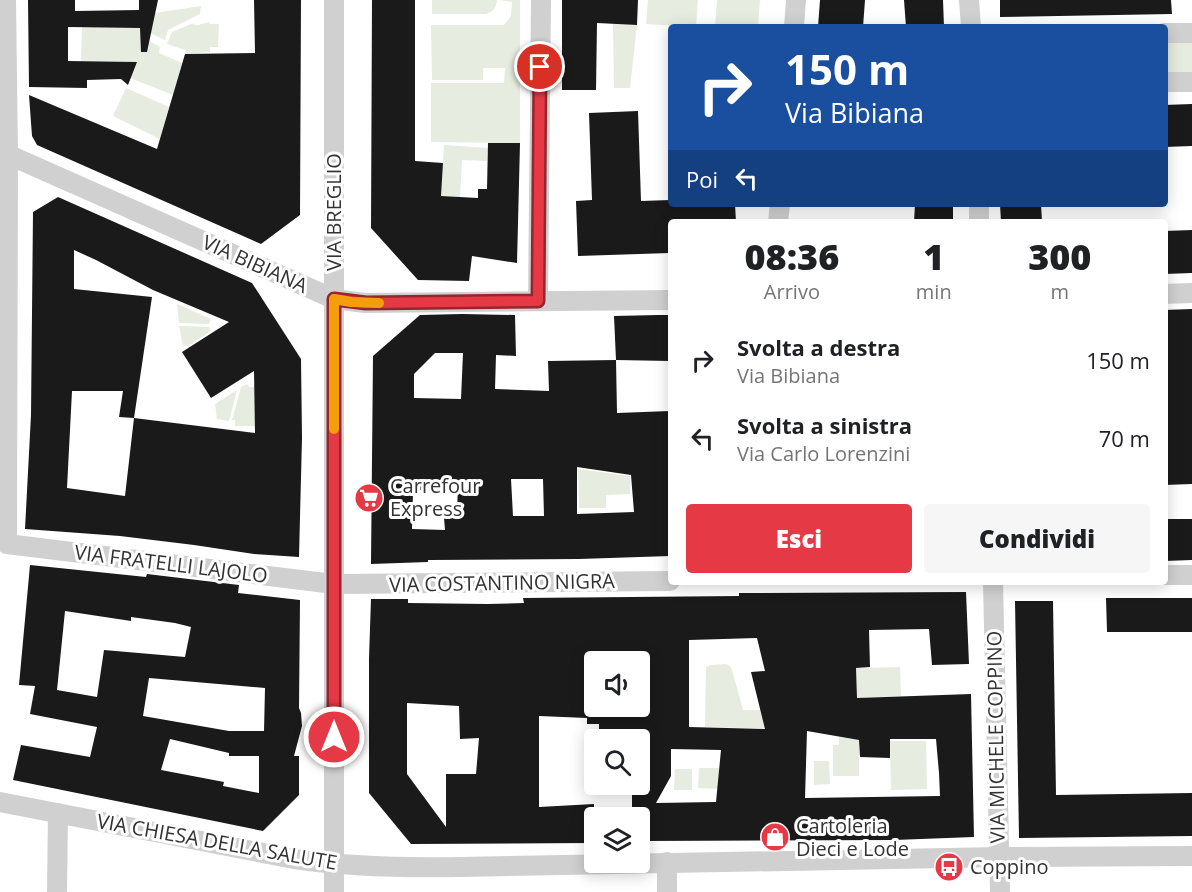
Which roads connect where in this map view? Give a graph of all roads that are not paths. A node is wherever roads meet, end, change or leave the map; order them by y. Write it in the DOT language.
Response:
graph roads {
  1 [pos="6,0"];
  2 [pos="333,0"];
  3 [pos="541,0"];
  4 [pos="796,0"];
  5 [pos="969,0"];
  6 [pos="794,24"];
  7 [pos="971,24"];
  8 [pos="1168,33"];
  9 [pos="1192,33"];
  10 [pos="1168,82"];
  11 [pos="1192,82"];
  12 [pos="4,152"];
  13 [pos="1192,293"];
  14 [pos="1168,294"];
  15 [pos="334,299"];
  16 [pos="668,300"];
  17 [pos="538,301"];
  18 [pos="1168,575"];
  19 [pos="1192,575"];
  20 [pos="668,581"];
  21 [pos="334,584"];
  22 [pos="993,585"];
  23 [pos="0,802"];
  24 [pos="58,813"];
  25 [pos="1192,856"];
  26 [pos="999,857"];
  27 [pos="668,862"];
  28 [pos="335,865"];
  29 [pos="57,892"];
  30 [pos="334,892"];
  31 [pos="667,892"];
  32 [pos="1000,892"];
  1 -- 12 [label="street"];
  2 -- 15 [label="street, VIA BREGLIO"];
  3 -- 17 [label="street"];
  4 -- 6 [label="street"];
  5 -- 7 [label="street"];
  8 -- 9 [label="street"];
  10 -- 11 [label="street"];
  12 -- 15 [label="street, VIA BIBIANA"];
  12 -- 21 [label="street, VIA FRATELLI LAJOLO"];
  13 -- 14 [label="street"];
  15 -- 17 [label="street, VIA BIBIANA"];
  15 -- 21 [label="street, VIA BREGLIO"];
  16 -- 17 [label="street, VIA BIBIANA"];
  18 -- 19 [label="street"];
  20 -- 21 [label="street, VIA COSTANTINO NIGRA"];
  21 -- 28 [label="street, VIA BREGLIO"];
  22 -- 26 [label="street, VIA MICHELE COPPINO"];
  23 -- 24 [label="street, VIA CHIESA DELLA SALUTE"];
  24 -- 28 [label="street, VIA CHIESA DELLA SALUTE"];
  24 -- 29 [label="street"];
  25 -- 26 [label="street, VIA CHIESA DELLA SALUTE"];
  26 -- 27 [label="street, VIA CHIESA DELLA SALUTE"];
  26 -- 32 [label="street, VIA MICHELE COPPINO"];
  27 -- 28 [label="street, VIA CHIESA DELLA SALUTE"];
  27 -- 31 [label="street"];
  28 -- 30 [label="street, VIA BREGLIO"];
}
